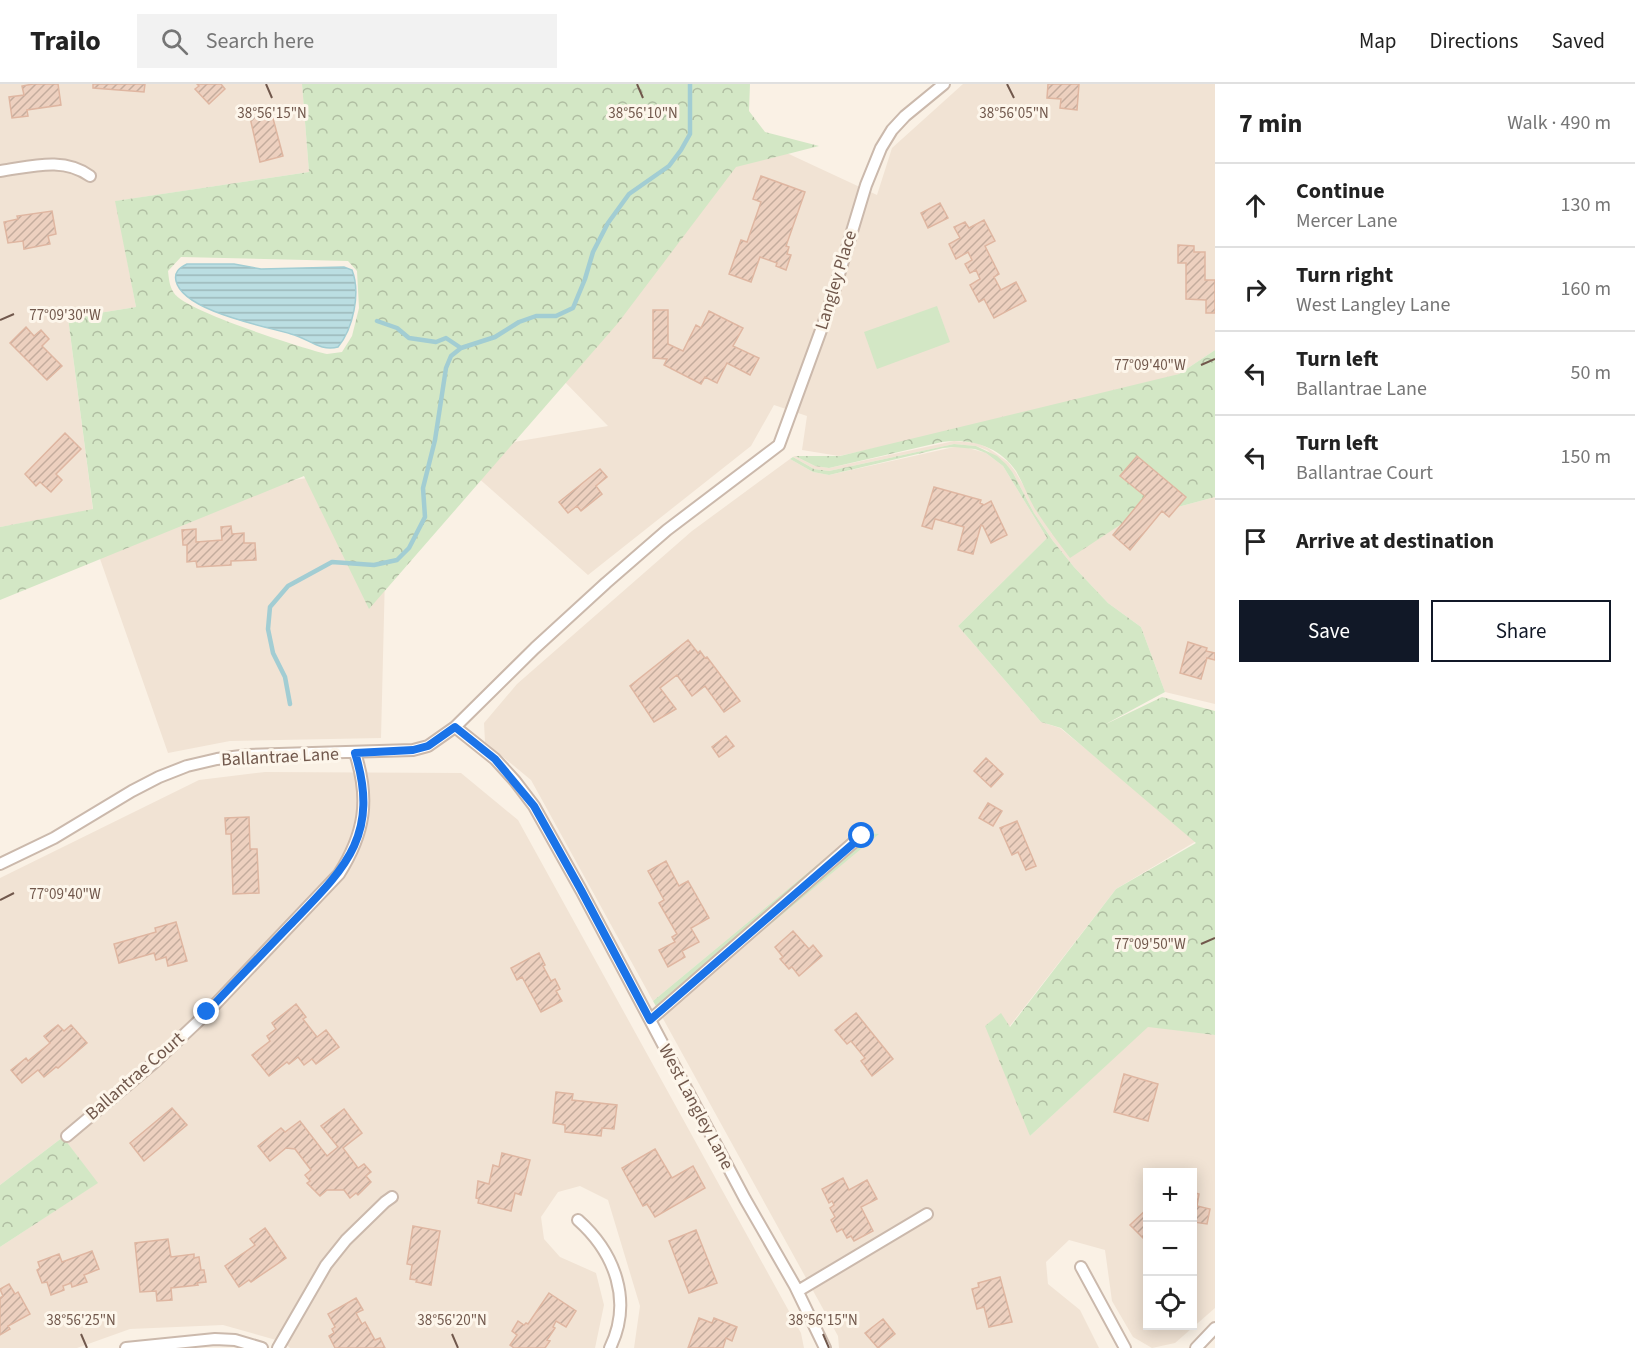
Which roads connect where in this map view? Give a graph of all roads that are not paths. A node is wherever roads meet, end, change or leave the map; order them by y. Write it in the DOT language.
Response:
graph roads {
  1 [pos="944,84"];
  2 [pos="0,171"];
  3 [pos="90,176"];
  4 [pos="735,478"];
  5 [pos="455,727"];
  6 [pos="355,753"];
  7 [pos="862,836"];
  8 [pos="0,864"];
  9 [pos="650,1020"];
  10 [pos="67,1136"];
  11 [pos="392,1197"];
  12 [pos="927,1214"];
  13 [pos="578,1220"];
  14 [pos="1081,1267"];
  15 [pos="798,1291"];
  16 [pos="1215,1328"];
  17 [pos="126,1348"];
  18 [pos="262,1348"];
  19 [pos="278,1348"];
  20 [pos="610,1348"];
  21 [pos="825,1348"];
  22 [pos="1125,1348"];
  23 [pos="1196,1348"];
  1 -- 4 [label="street, Langley Place"];
  2 -- 3 [label="street"];
  4 -- 5 [label="street, Ballantrae Lane"];
  5 -- 6 [label="street, Ballantrae Lane"];
  5 -- 9 [label="street, West Langley Lane"];
  6 -- 8 [label="street, Ballantrae Lane"];
  6 -- 10 [label="street, Ballantrae Court"];
  7 -- 9 [label="street"];
  9 -- 15 [label="street, West Langley Lane"];
  11 -- 19 [label="street"];
  12 -- 15 [label="street"];
  13 -- 20 [label="street"];
  14 -- 22 [label="street"];
  15 -- 21 [label="street, West Langley Lane"];
  16 -- 23 [label="street"];
  17 -- 18 [label="street"];
}
